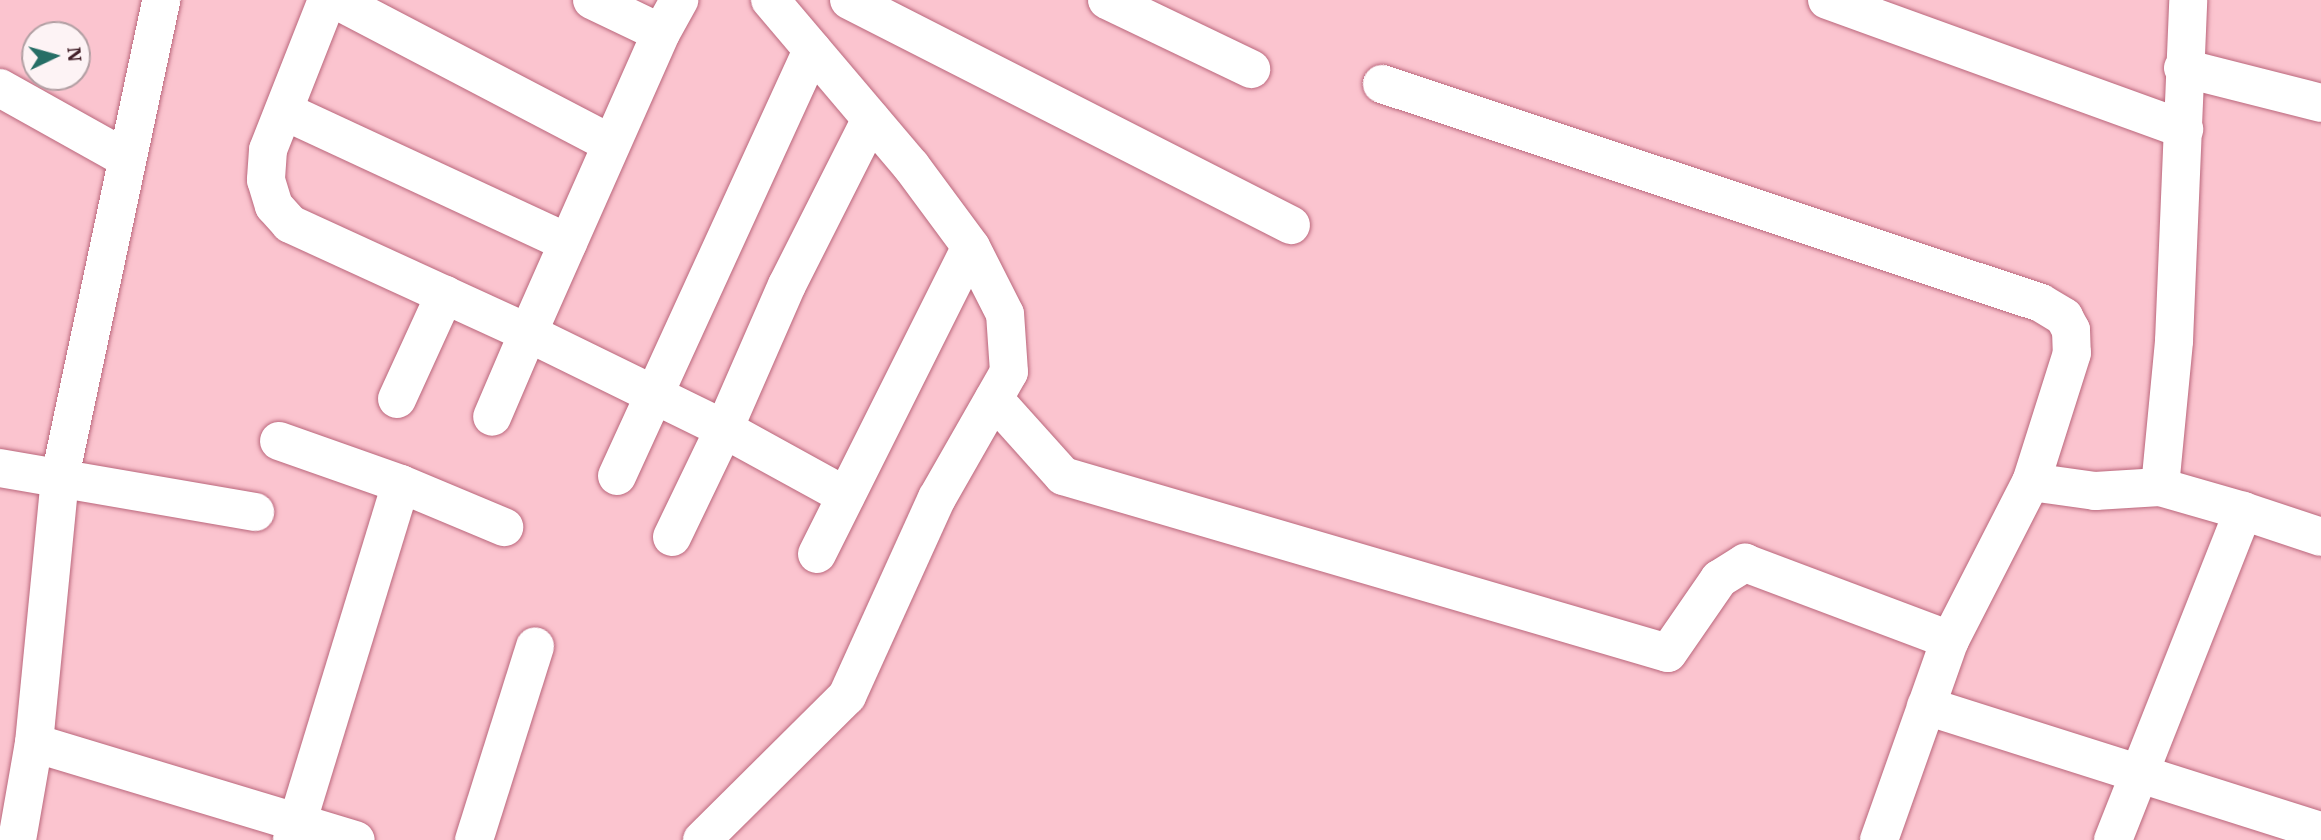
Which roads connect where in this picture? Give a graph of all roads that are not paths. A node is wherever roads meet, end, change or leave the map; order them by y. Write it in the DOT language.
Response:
graph roads {
  1 [pos="161,0"];
  2 [pos="327,0"];
  3 [pos="336,0"];
  4 [pos="592,0"];
  5 [pos="679,0"];
  6 [pos="770,0"];
  7 [pos="849,0"];
  8 [pos="1107,0"];
  9 [pos="1827,0"];
  10 [pos="2188,0"];
  11 [pos="1899,12"];
  12 [pos="661,33"];
  13 [pos="812,50"];
  14 [pos="2183,68"];
  15 [pos="1251,69"];
  16 [pos="1382,84"];
  17 [pos="0,88"];
  18 [pos="2321,103"];
  19 [pos="284,111"];
  20 [pos="871,119"];
  21 [pos="2184,129"];
  22 [pos="611,144"];
  23 [pos="127,159"];
  24 [pos="1291,225"];
  25 [pos="568,243"];
  26 [pos="971,247"];
  27 [pos="445,294"];
  28 [pos="528,333"];
  29 [pos="653,394"];
  30 [pos="397,398"];
  31 [pos="994,399"];
  32 [pos="492,416"];
  33 [pos="724,429"];
  34 [pos="279,441"];
  35 [pos="0,468"];
  36 [pos="617,476"];
  37 [pos="60,477"];
  38 [pos="2031,482"];
  39 [pos="401,484"];
  40 [pos="2160,487"];
  41 [pos="846,496"];
  42 [pos="2243,511"];
  43 [pos="255,512"];
  44 [pos="504,527"];
  45 [pos="672,537"];
  46 [pos="2321,537"];
  47 [pos="817,554"];
  48 [pos="1950,640"];
  49 [pos="535,646"];
  50 [pos="1926,706"];
  51 [pos="34,743"];
  52 [pos="2136,774"];
  53 [pos="295,830"];
  54 [pos="2321,831"];
  55 [pos="17,840"];
  56 [pos="356,840"];
  57 [pos="474,840"];
  58 [pos="702,840"];
  59 [pos="1879,840"];
  60 [pos="2113,840"];
  1 -- 23 [label="street"];
  2 -- 19 [label="street"];
  3 -- 22 [label="street"];
  4 -- 12 [label="street"];
  5 -- 12 [label="street"];
  6 -- 13 [label="street"];
  7 -- 24 [label="street"];
  8 -- 15 [label="street"];
  9 -- 11 [label="street"];
  10 -- 14 [label="street"];
  11 -- 21 [label="street"];
  12 -- 22 [label="street"];
  13 -- 20 [label="street"];
  13 -- 29 [label="street"];
  14 -- 18 [label="street"];
  14 -- 21 [label="street"];
  16 -- 38 [label="street"];
  17 -- 23 [label="street"];
  19 -- 25 [label="street"];
  19 -- 27 [label="street"];
  20 -- 26 [label="street"];
  20 -- 33 [label="street"];
  21 -- 40 [label="street"];
  22 -- 25 [label="street"];
  23 -- 37 [label="street"];
  25 -- 28 [label="street"];
  26 -- 31 [label="street"];
  26 -- 41 [label="street"];
  27 -- 28 [label="street"];
  27 -- 30 [label="street"];
  28 -- 29 [label="street"];
  28 -- 32 [label="street"];
  29 -- 33 [label="street"];
  29 -- 36 [label="street"];
  31 -- 48 [label="street"];
  31 -- 58 [label="street"];
  33 -- 41 [label="street"];
  33 -- 45 [label="street"];
  34 -- 39 [label="street"];
  35 -- 37 [label="street"];
  37 -- 43 [label="street"];
  37 -- 51 [label="street"];
  38 -- 40 [label="street"];
  38 -- 48 [label="street"];
  39 -- 44 [label="street"];
  39 -- 53 [label="street"];
  40 -- 42 [label="street"];
  41 -- 47 [label="street"];
  42 -- 46 [label="street"];
  42 -- 52 [label="street"];
  48 -- 50 [label="street"];
  49 -- 57 [label="street"];
  50 -- 52 [label="street"];
  50 -- 59 [label="street"];
  51 -- 53 [label="street"];
  51 -- 55 [label="street"];
  52 -- 54 [label="street"];
  52 -- 60 [label="street"];
  53 -- 56 [label="street"];
}
